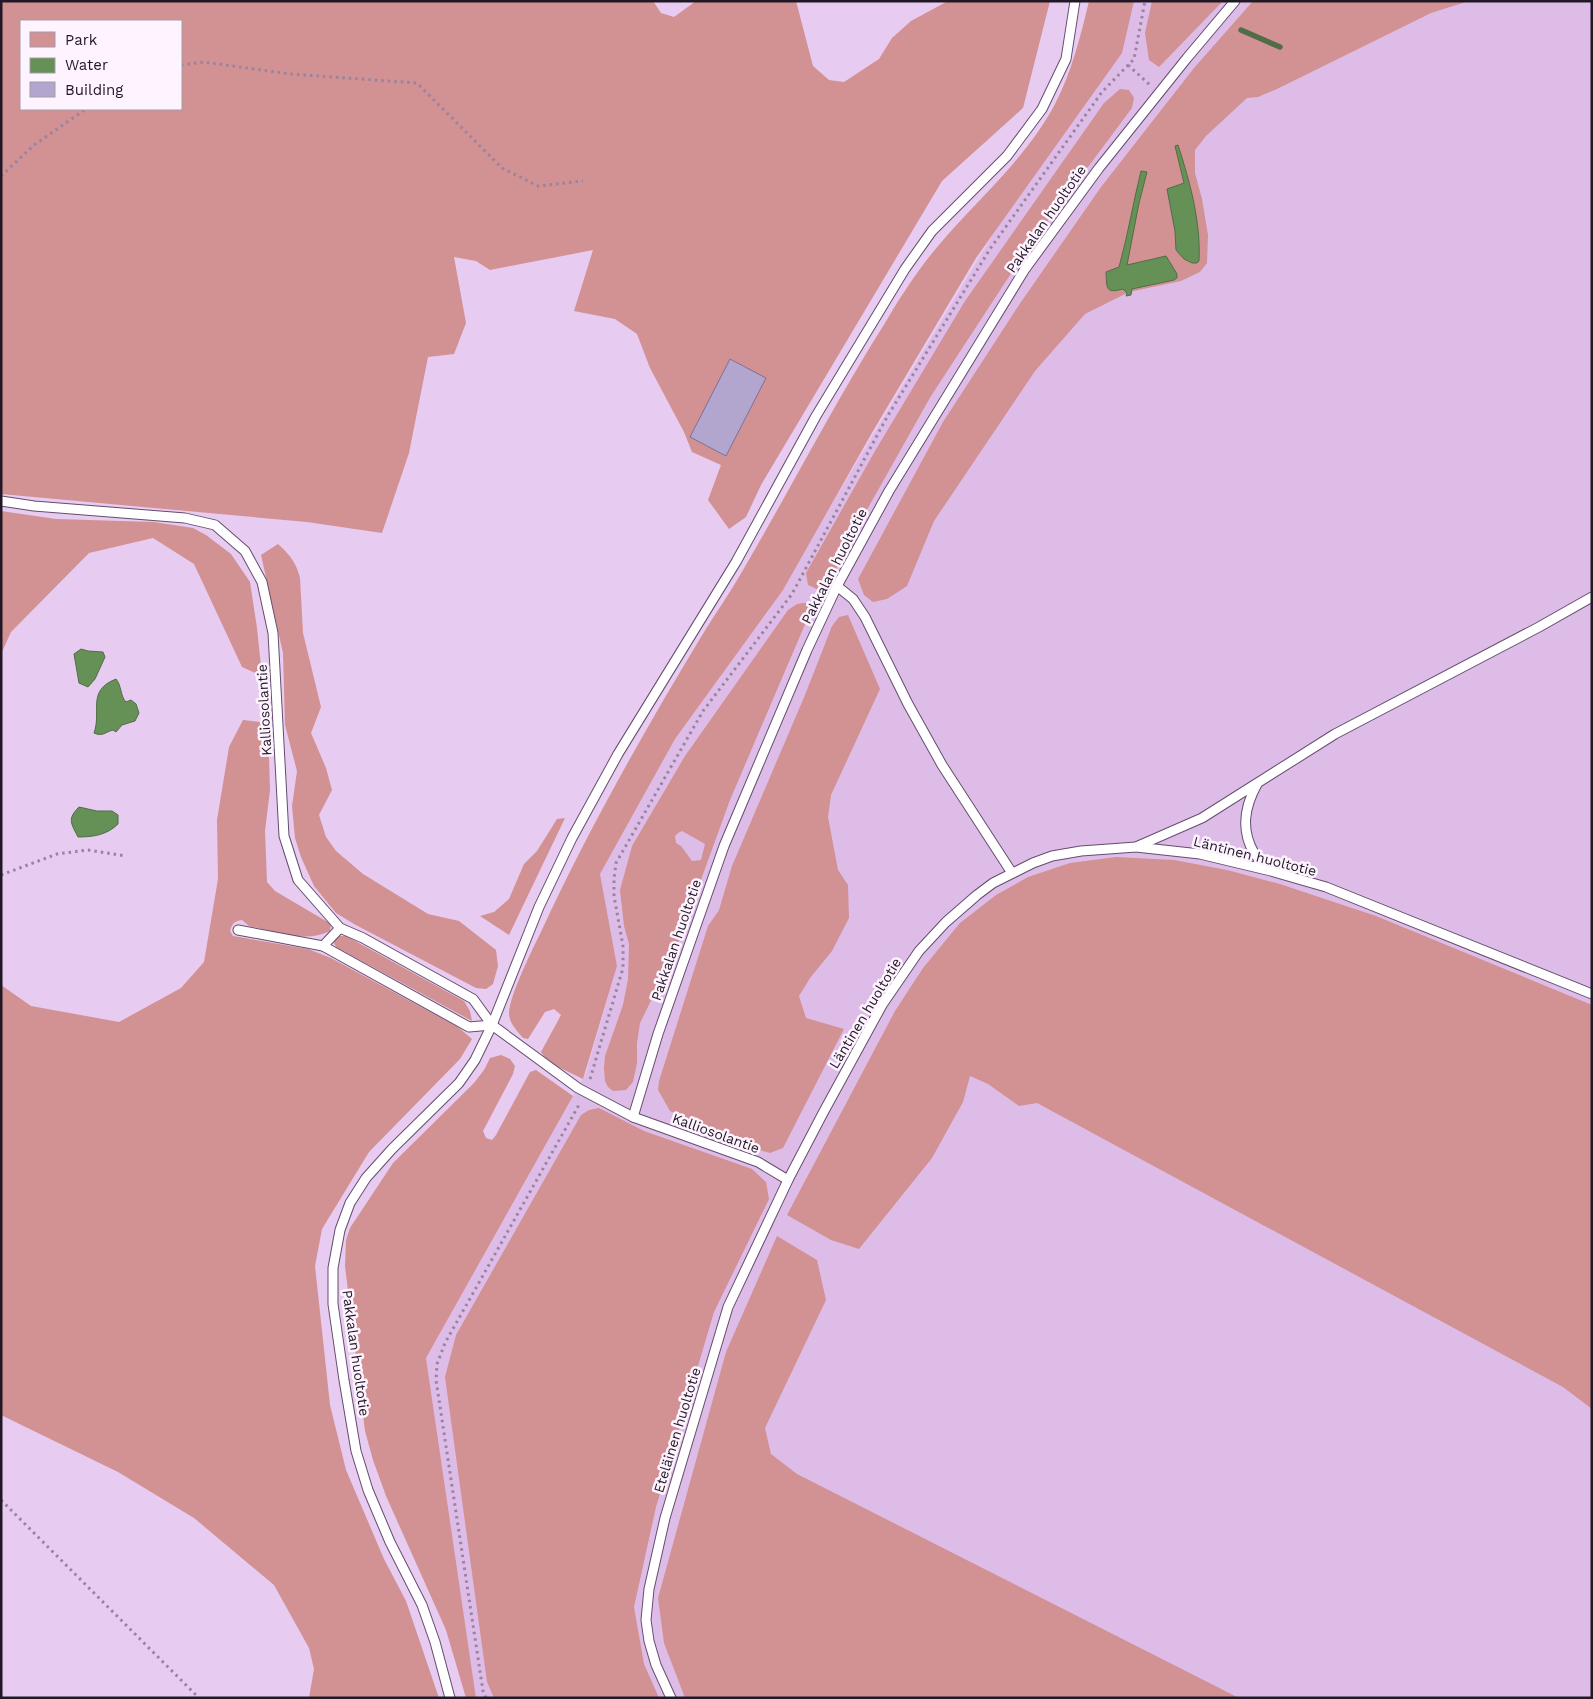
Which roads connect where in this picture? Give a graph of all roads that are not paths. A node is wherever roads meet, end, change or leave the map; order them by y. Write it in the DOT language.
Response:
graph roads {
  1 [pos="1075,1"];
  2 [pos="1235,1"];
  3 [pos="1,501"];
  4 [pos="837,586"];
  5 [pos="1592,597"];
  6 [pos="1258,782"];
  7 [pos="1136,847"];
  8 [pos="1271,871"];
  9 [pos="1012,873"];
  10 [pos="340,928"];
  11 [pos="238,930"];
  12 [pos="322,946"];
  13 [pos="1592,994"];
  14 [pos="492,1025"];
  15 [pos="633,1117"];
  16 [pos="788,1180"];
  17 [pos="450,1698"];
  18 [pos="671,1698"];
  1 -- 14 [label="lane, Pakkalan huoltotie"];
  2 -- 4 [label="lane, Pakkalan huoltotie"];
  3 -- 10 [label="lane, Kalliosolantie"];
  4 -- 9 [label="lane"];
  4 -- 15 [label="lane, Pakkalan huoltotie"];
  5 -- 6 [label="lane"];
  6 -- 7 [label="lane"];
  6 -- 8 [label="lane"];
  7 -- 8 [label="lane, Läntinen huoltotie"];
  7 -- 9 [label="lane, Läntinen huoltotie"];
  8 -- 13 [label="lane, Läntinen huoltotie"];
  9 -- 16 [label="lane, Läntinen huoltotie"];
  10 -- 12 [label="lane"];
  10 -- 14 [label="lane, Kalliosolantie"];
  11 -- 12 [label="lane"];
  12 -- 14 [label="lane"];
  14 -- 15 [label="lane"];
  14 -- 17 [label="lane, Pakkalan huoltotie"];
  15 -- 16 [label="lane, Kalliosolantie"];
  16 -- 18 [label="lane, Eteläinen huoltotie"];
}
